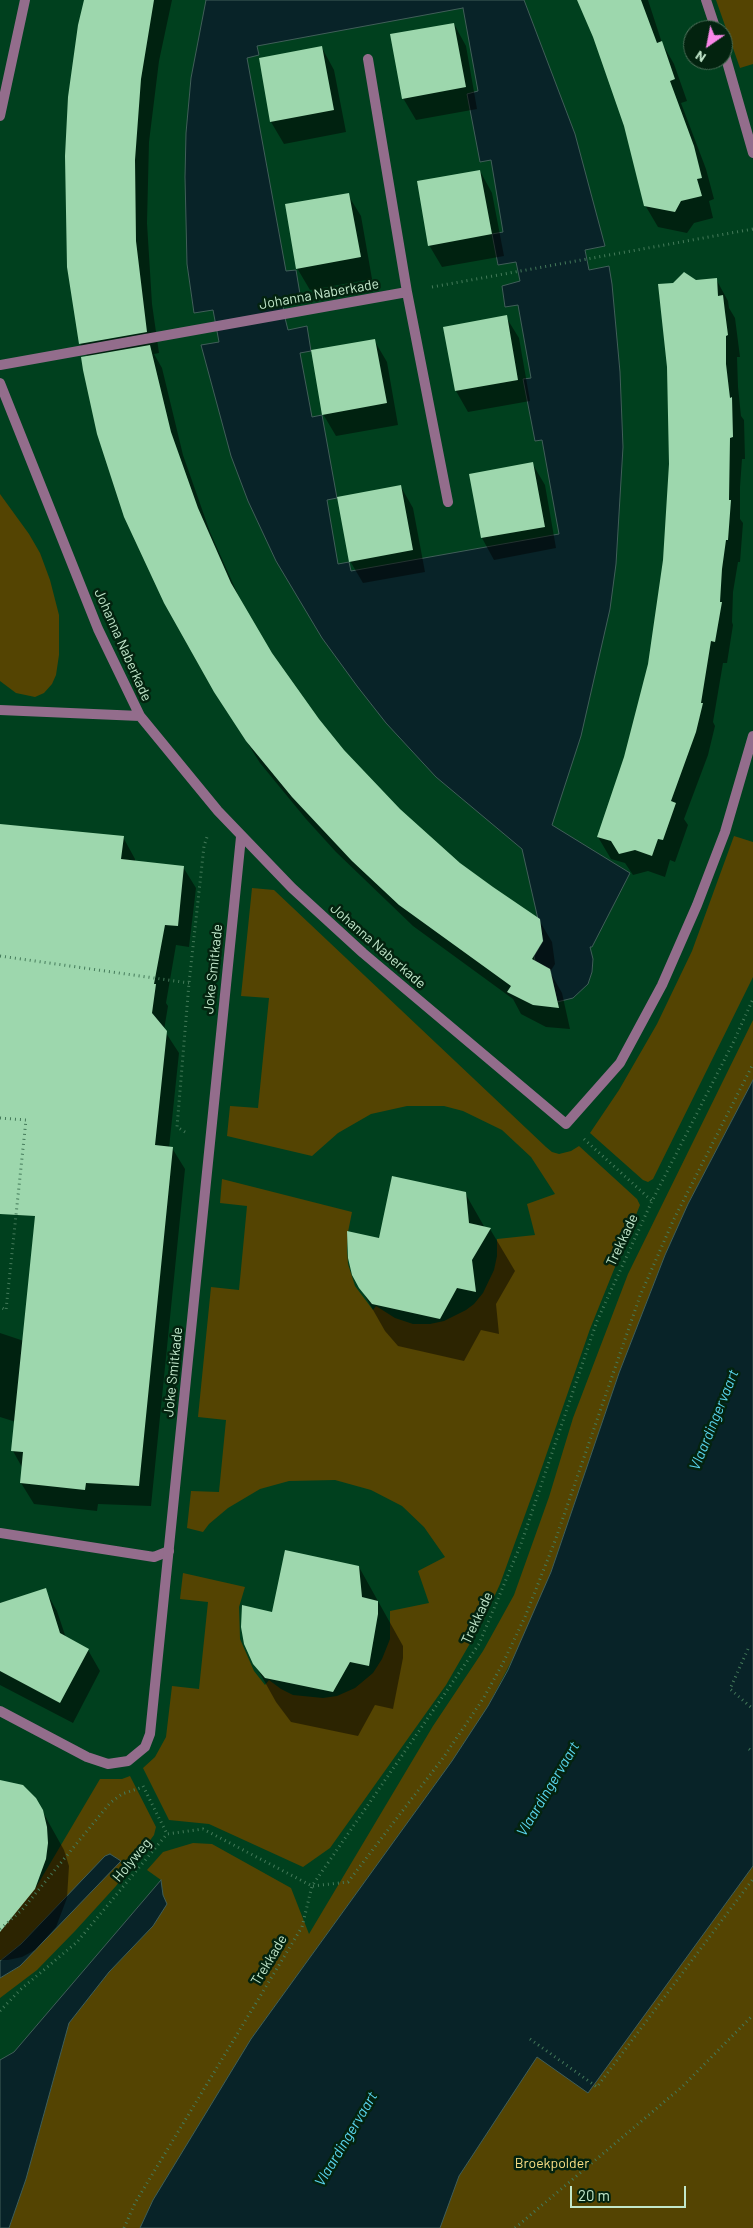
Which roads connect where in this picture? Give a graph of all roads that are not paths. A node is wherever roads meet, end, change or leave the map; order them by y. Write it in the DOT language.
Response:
graph roads {
  1 [pos="25,0"];
  2 [pos="706,0"];
  3 [pos="713,20"];
  4 [pos="368,59"];
  5 [pos="729,70"];
  6 [pos="0,116"];
  7 [pos="753,153"];
  8 [pos="407,292"];
  9 [pos="0,365"];
  10 [pos="0,383"];
  11 [pos="448,502"];
  12 [pos="0,710"];
  13 [pos="140,716"];
  14 [pos="753,736"];
  15 [pos="241,837"];
  16 [pos="0,1533"];
  17 [pos="169,1551"];
  18 [pos="0,1710"];
  1 -- 6 [label="street"];
  2 -- 3 [label="street"];
  4 -- 8 [label="street"];
  5 -- 7 [label="street"];
  8 -- 9 [label="street, Johanna Naberkade"];
  8 -- 11 [label="street"];
  10 -- 13 [label="street, Johanna Naberkade"];
  12 -- 13 [label="street"];
  13 -- 15 [label="street, Johanna Naberkade"];
  14 -- 15 [label="street, Johanna Naberkade"];
  15 -- 17 [label="street, Joke Smitkade"];
  16 -- 17 [label="street"];
  17 -- 18 [label="street, Joke Smitkade"];
}
